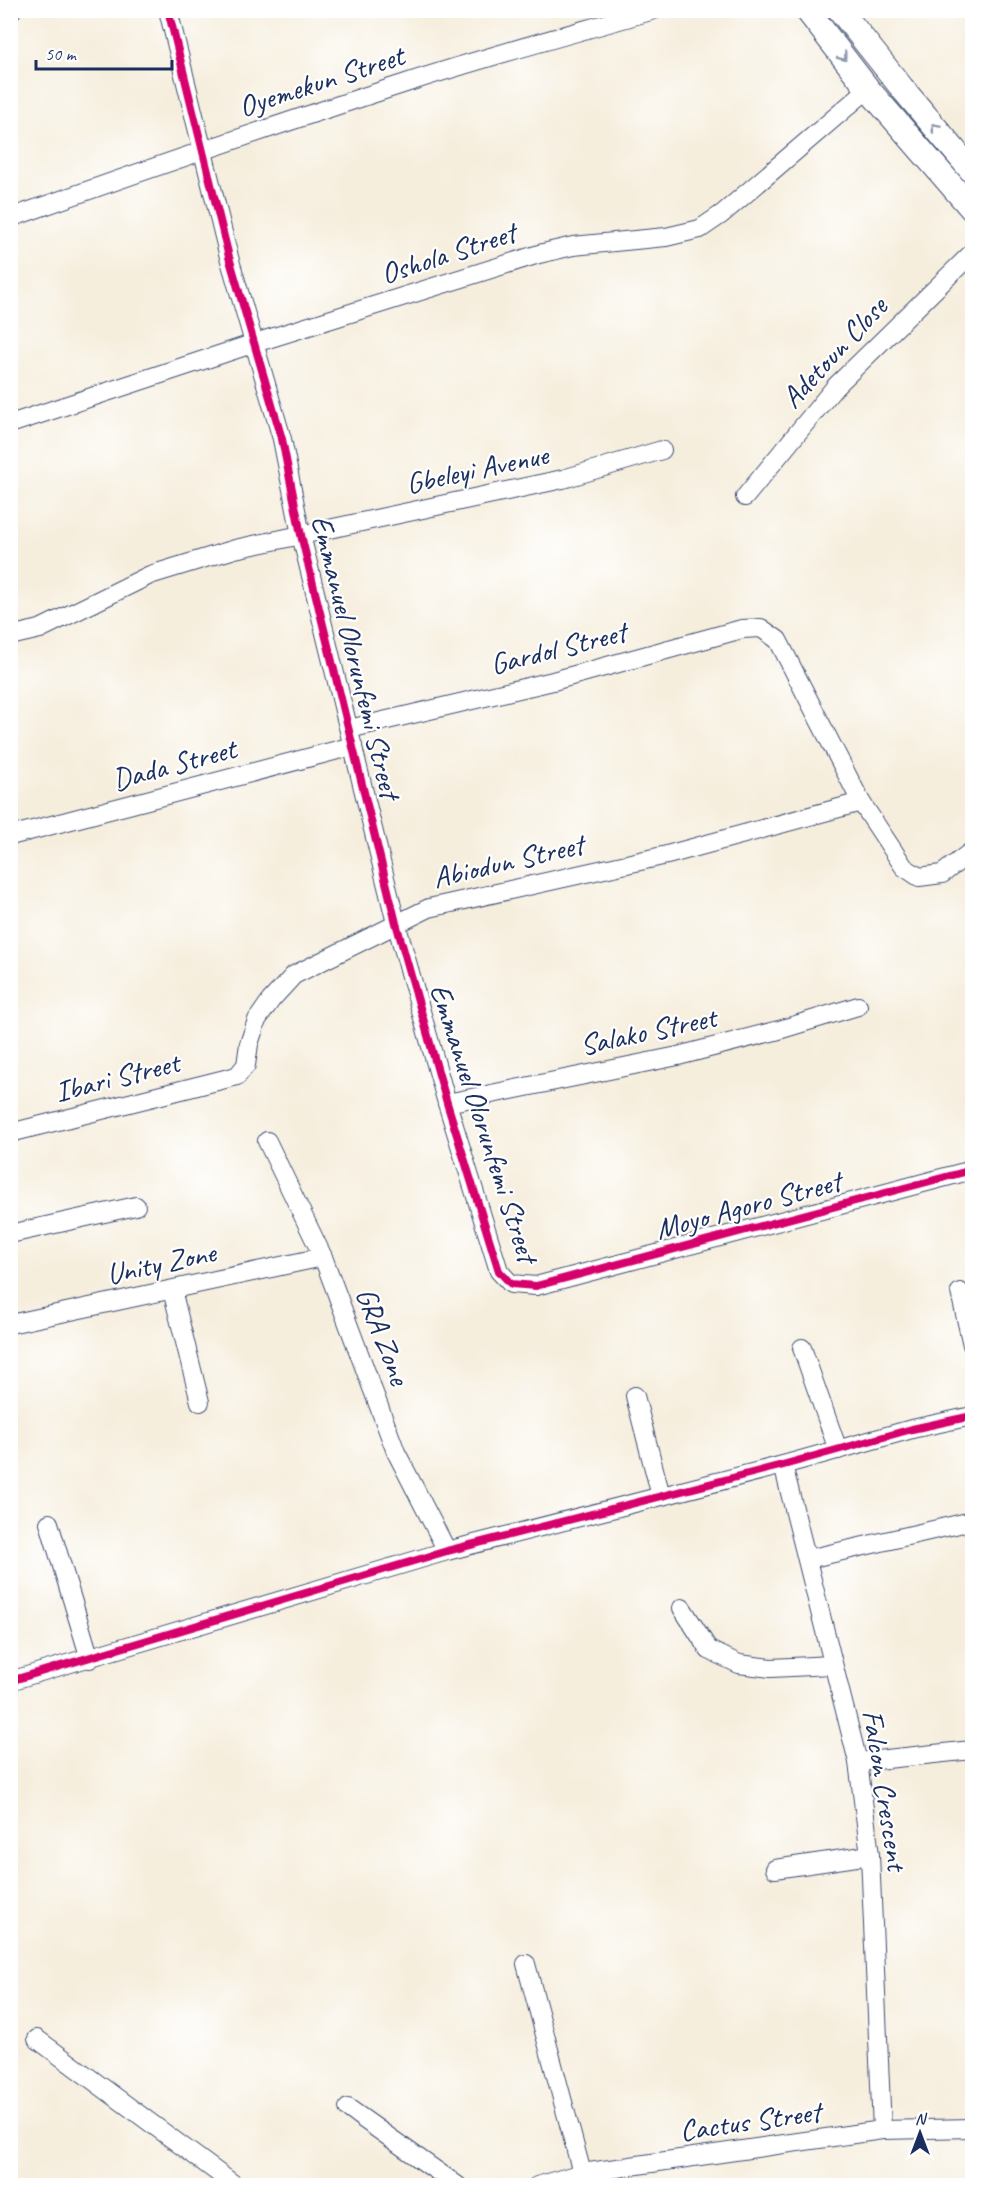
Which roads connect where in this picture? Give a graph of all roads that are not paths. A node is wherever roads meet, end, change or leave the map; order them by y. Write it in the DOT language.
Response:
graph roads {
  1 [pos="168,10"];
  2 [pos="654,10"];
  3 [pos="807,10"];
  4 [pos="840,10"];
  5 [pos="868,89"];
  6 [pos="202,150"];
  7 [pos="972,171"];
  8 [pos="972,209"];
  9 [pos="10,218"];
  10 [pos="972,253"];
  11 [pos="255,343"];
  12 [pos="10,424"];
  13 [pos="662,450"];
  14 [pos="745,497"];
  15 [pos="301,535"];
  16 [pos="10,636"];
  17 [pos="351,737"];
  18 [pos="861,802"];
  19 [pos="10,836"];
  20 [pos="972,851"];
  21 [pos="396,923"];
  22 [pos="858,1006"];
  23 [pos="237,1077"];
  24 [pos="447,1102"];
  25 [pos="10,1133"];
  26 [pos="267,1141"];
  27 [pos="972,1170"];
  28 [pos="136,1206"];
  29 [pos="10,1234"];
  30 [pos="323,1257"];
  31 [pos="536,1286"];
  32 [pos="172,1290"];
  33 [pos="960,1292"];
  34 [pos="11,1320"];
  35 [pos="972,1344"];
  36 [pos="802,1348"];
  37 [pos="635,1396"];
  38 [pos="200,1402"];
  39 [pos="972,1416"];
  40 [pos="838,1450"];
  41 [pos="783,1465"];
  42 [pos="661,1496"];
  43 [pos="972,1521"];
  44 [pos="50,1523"];
  45 [pos="447,1551"];
  46 [pos="808,1559"];
  47 [pos="682,1608"];
  48 [pos="90,1659"];
  49 [pos="832,1665"];
  50 [pos="10,1681"];
  51 [pos="972,1750"];
  52 [pos="858,1762"];
  53 [pos="870,1855"];
  54 [pos="775,1869"];
  55 [pos="526,1964"];
  56 [pos="37,2039"];
  57 [pos="348,2108"];
  58 [pos="972,2128"];
  59 [pos="882,2130"];
  60 [pos="582,2174"];
  61 [pos="236,2186"];
  62 [pos="459,2186"];
  63 [pos="537,2186"];
  1 -- 6 [label="street, Emmanuel Olorunfemi Street"];
  2 -- 6 [label="street, Oyemekun Street"];
  3 -- 5 [label="main road, one-way"];
  7 -- 4 [label="main road, one-way"];
  5 -- 8 [label="main road"];
  5 -- 11 [label="street, Oshola Street"];
  6 -- 9 [label="street, Oyemekun Street"];
  6 -- 11 [label="street, Emmanuel Olorunfemi Street"];
  10 -- 14 [label="street, Adetoun Close"];
  11 -- 12 [label="street, Oshola Street"];
  11 -- 15 [label="street, Emmanuel Olorunfemi Street"];
  13 -- 15 [label="street, Gbeleyi Avenue"];
  15 -- 16 [label="street, Gbeleyi Avenue"];
  15 -- 17 [label="street, Emmanuel Olorunfemi Street"];
  17 -- 18 [label="street, Gardol Street"];
  17 -- 19 [label="street, Dada Street"];
  17 -- 21 [label="street, Emmanuel Olorunfemi Street"];
  18 -- 20 [label="street"];
  18 -- 21 [label="street, Abiodun Street"];
  21 -- 23 [label="street, Abiodun Street"];
  21 -- 24 [label="street, Emmanuel Olorunfemi Street"];
  22 -- 24 [label="street, Salako Street"];
  23 -- 25 [label="street, Ibari Street"];
  24 -- 31 [label="street, Emmanuel Olorunfemi Street"];
  26 -- 30 [label="street, GRA Zone"];
  27 -- 31 [label="street, Moyo Agoro Street"];
  28 -- 29 [label="street"];
  30 -- 32 [label="street, Unity Zone"];
  30 -- 45 [label="street, GRA Zone"];
  32 -- 34 [label="street, Unity Zone"];
  32 -- 38 [label="street"];
  33 -- 35 [label="street"];
  36 -- 40 [label="street"];
  37 -- 42 [label="street"];
  39 -- 40 [label="street"];
  40 -- 41 [label="street"];
  41 -- 42 [label="street"];
  41 -- 46 [label="street, Falcon Crescent"];
  42 -- 45 [label="street"];
  43 -- 46 [label="street"];
  44 -- 48 [label="street"];
  45 -- 48 [label="street"];
  46 -- 49 [label="street, Falcon Crescent"];
  47 -- 49 [label="street"];
  48 -- 50 [label="street"];
  49 -- 52 [label="street, Falcon Crescent"];
  51 -- 52 [label="street"];
  52 -- 53 [label="street, Falcon Crescent"];
  53 -- 54 [label="street"];
  53 -- 59 [label="street, Falcon Crescent"];
  55 -- 60 [label="street"];
  56 -- 61 [label="street"];
  57 -- 62 [label="street"];
  58 -- 59 [label="street, Cactus Street"];
  59 -- 60 [label="street, Cactus Street"];
  60 -- 63 [label="street, Cactus Street"];
}
